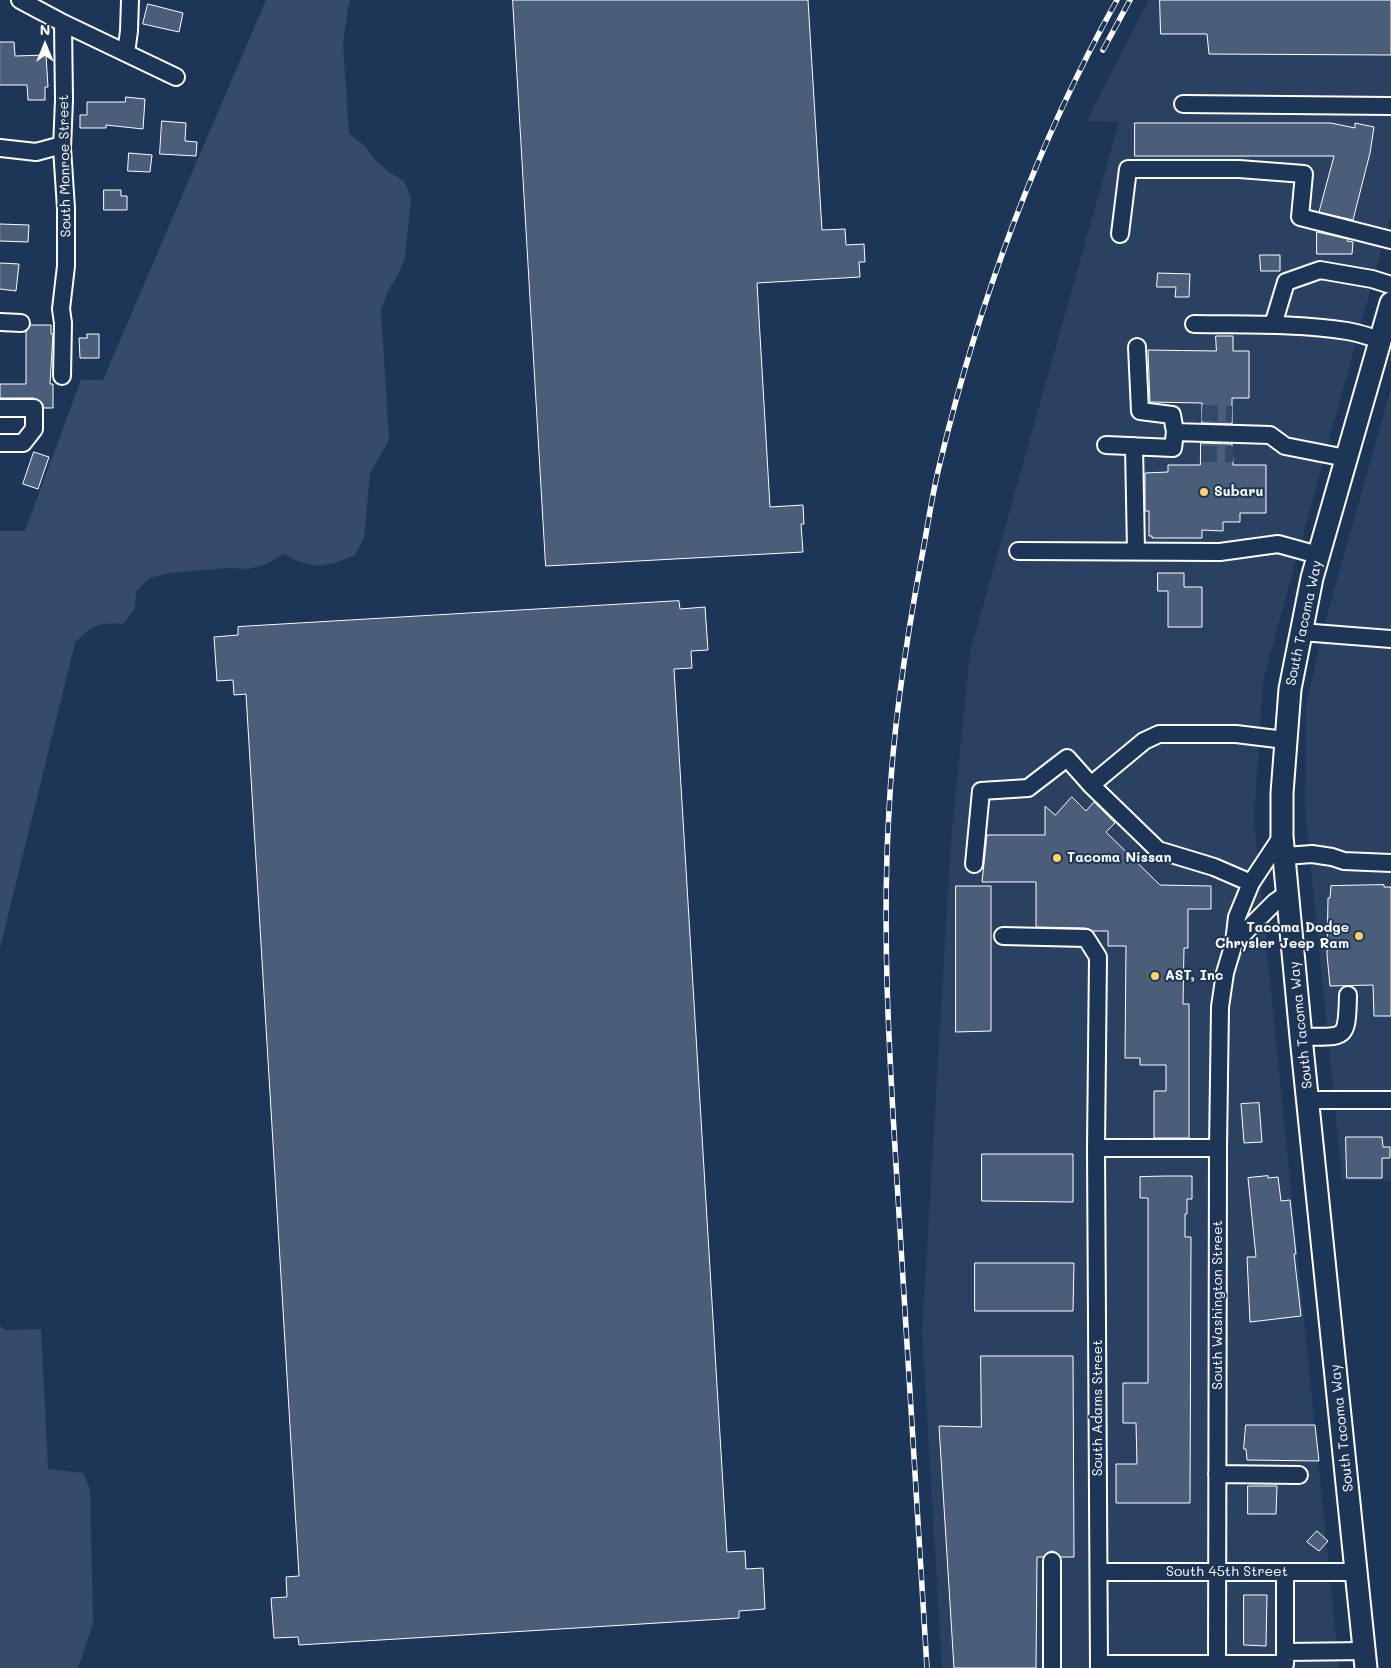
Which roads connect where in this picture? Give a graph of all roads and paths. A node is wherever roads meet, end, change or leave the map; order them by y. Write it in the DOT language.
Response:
graph roads {
  1 [pos="20,0"];
  2 [pos="130,0"];
  3 [pos="63,23"];
  4 [pos="126,53"];
  5 [pos="176,77"];
  6 [pos="1183,104"];
  7 [pos="1391,106"];
  8 [pos="62,145"];
  9 [pos="0,148"];
  10 [pos="1120,234"];
  11 [pos="1391,240"];
  12 [pos="1391,285"];
  13 [pos="1391,303"];
  14 [pos="0,322"];
  15 [pos="21,323"];
  16 [pos="1194,324"];
  17 [pos="1273,325"];
  18 [pos="1381,340"];
  19 [pos="1137,347"];
  20 [pos="62,376"];
  21 [pos="0,408"];
  22 [pos="1175,432"];
  23 [pos="0,443"];
  24 [pos="1106,445"];
  25 [pos="1134,446"];
  26 [pos="1346,458"];
  27 [pos="1018,550"];
  28 [pos="1136,551"];
  29 [pos="1318,555"];
  30 [pos="1301,632"];
  31 [pos="1391,639"];
  32 [pos="1285,740"];
  33 [pos="1091,785"];
  34 [pos="1284,846"];
  35 [pos="1391,863"];
  36 [pos="974,864"];
  37 [pos="1251,883"];
  38 [pos="1288,893"];
  39 [pos="1003,936"];
  40 [pos="1234,943"];
  41 [pos="1348,994"];
  42 [pos="1301,1037"];
  43 [pos="1309,1100"];
  44 [pos="1391,1100"];
  45 [pos="1096,1148"];
  46 [pos="1218,1148"];
  47 [pos="1217,1474"];
  48 [pos="1299,1475"];
  49 [pos="1052,1561"];
  50 [pos="1098,1572"];
  51 [pos="1218,1572"];
  52 [pos="1284,1572"];
  53 [pos="1356,1572"];
  54 [pos="1284,1652"];
  55 [pos="1365,1660"];
  56 [pos="1098,1666"];
  57 [pos="1217,1666"];
  58 [pos="1052,1668"];
  1 -- 3 [label="street"];
  2 -- 4 [label="street"];
  3 -- 4 [label="street"];
  3 -- 8 [label="street, South Monroe Street"];
  4 -- 5 [label="street"];
  6 -- 7 [label="street"];
  8 -- 9 [label="street"];
  8 -- 20 [label="street, South Monroe Street"];
  10 -- 11 [label="street"];
  12 -- 17 [label="street"];
  13 -- 18 [label="main road, South Tacoma Way"];
  14 -- 15 [label="street"];
  16 -- 17 [label="street"];
  17 -- 18 [label="street"];
  18 -- 26 [label="main road, South Tacoma Way"];
  19 -- 22 [label="street"];
  21 -- 23 [label="street"];
  22 -- 25 [label="street"];
  22 -- 26 [label="street"];
  24 -- 25 [label="street"];
  25 -- 28 [label="street"];
  26 -- 29 [label="main road, South Tacoma Way"];
  27 -- 28 [label="street"];
  28 -- 29 [label="street"];
  29 -- 30 [label="main road, South Tacoma Way"];
  30 -- 31 [label="street"];
  30 -- 32 [label="main road, South Tacoma Way"];
  32 -- 33 [label="street"];
  32 -- 34 [label="main road, South Tacoma Way"];
  33 -- 36 [label="street"];
  33 -- 37 [label="street"];
  34 -- 35 [label="street"];
  34 -- 37 [label="street, South Washington Street"];
  34 -- 38 [label="main road, South Tacoma Way"];
  37 -- 40 [label="street, South Washington Street"];
  38 -- 40 [label="street, South Washington Street"];
  38 -- 42 [label="main road, South Tacoma Way"];
  39 -- 45 [label="street, South Adams Street"];
  40 -- 46 [label="street, South Washington Street"];
  41 -- 42 [label="street"];
  42 -- 43 [label="main road, South Tacoma Way"];
  43 -- 44 [label="street"];
  43 -- 53 [label="main road, South Tacoma Way"];
  45 -- 46 [label="street"];
  45 -- 50 [label="street, South Adams Street"];
  46 -- 47 [label="street, South Washington Street"];
  47 -- 48 [label="street"];
  47 -- 51 [label="street, South Washington Street"];
  49 -- 58 [label="street"];
  50 -- 51 [label="street, South 45th Street"];
  50 -- 56 [label="street, South Adams Street"];
  51 -- 52 [label="street, South 45th Street"];
  51 -- 57 [label="street, South Washington Street"];
  52 -- 53 [label="street, South 45th Street"];
  52 -- 54 [label="street"];
  53 -- 55 [label="main road, South Tacoma Way"];
  54 -- 55 [label="street"];
  54 -- 57 [label="street"];
  56 -- 57 [label="street"];
}
